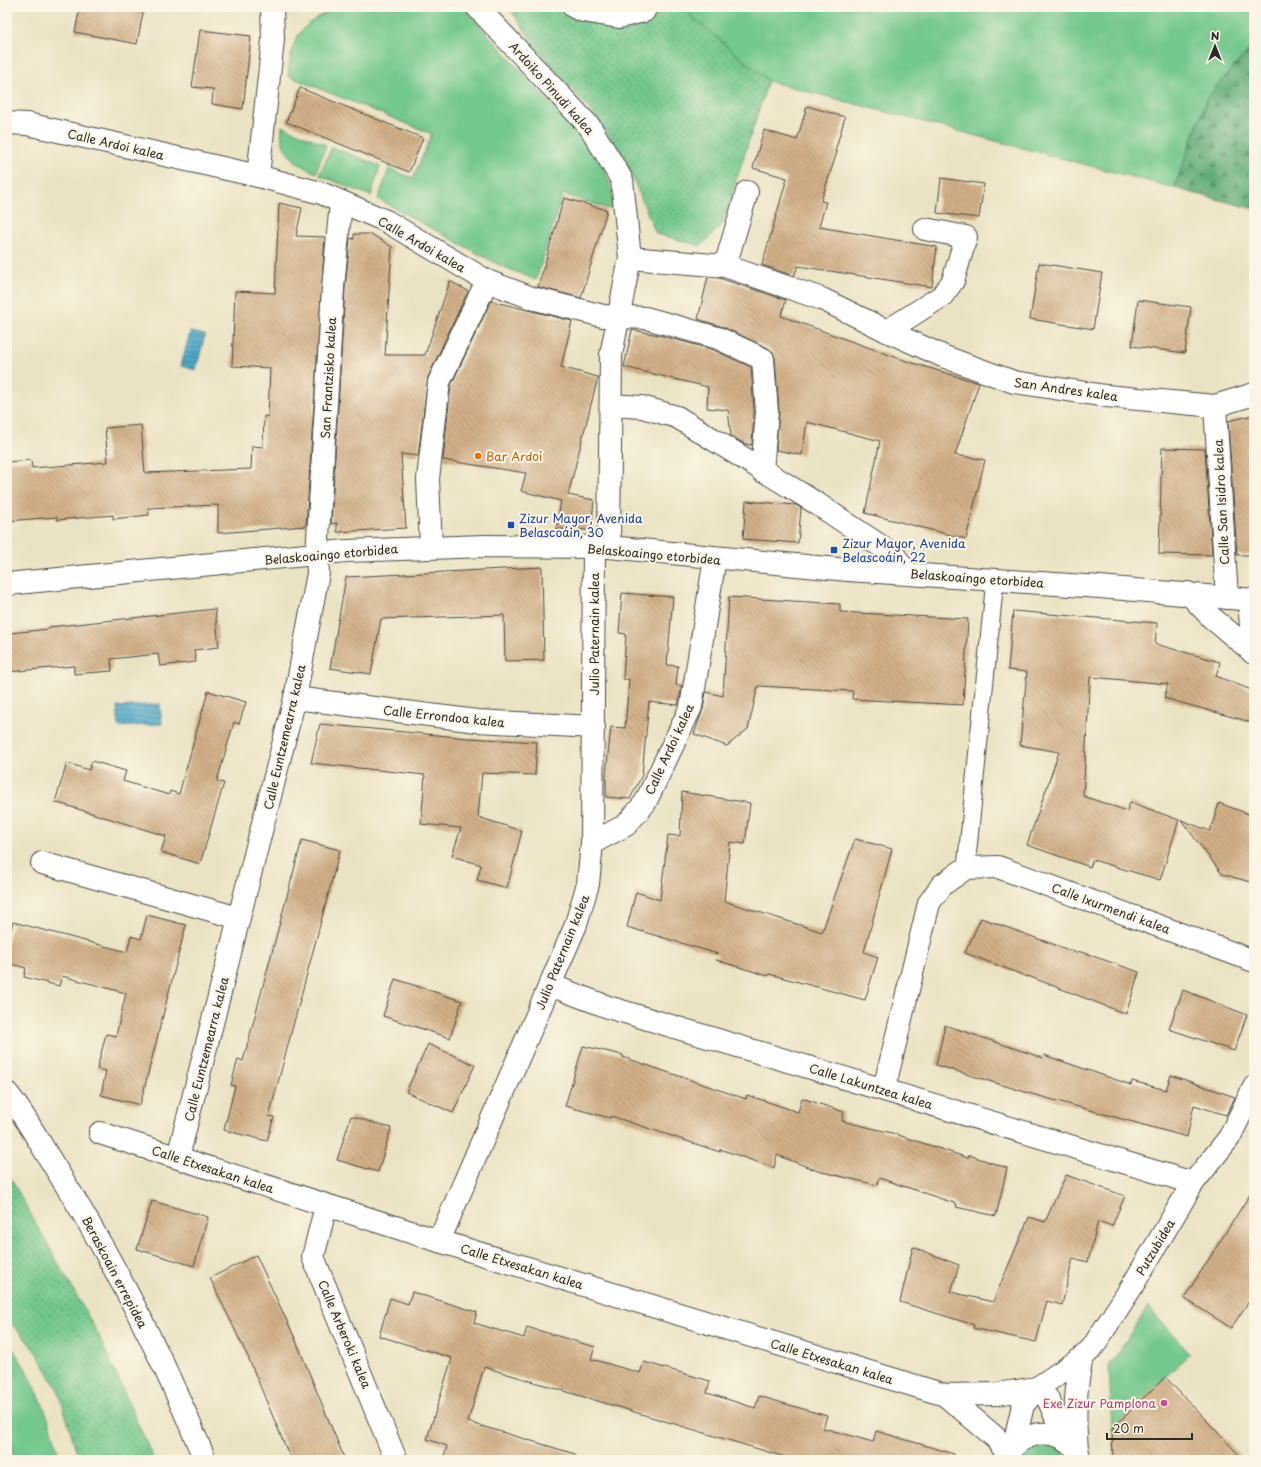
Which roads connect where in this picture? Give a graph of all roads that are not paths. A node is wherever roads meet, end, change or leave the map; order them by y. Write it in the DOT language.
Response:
graph roads {
  1 [pos="272,7"];
  2 [pos="477,7"];
  3 [pos="574,7"];
  4 [pos="646,7"];
  5 [pos="17,124"];
  6 [pos="258,176"];
  7 [pos="747,192"];
  8 [pos="341,202"];
  9 [pos="925,229"];
  10 [pos="630,258"];
  11 [pos="725,266"];
  12 [pos="487,281"];
  13 [pos="619,317"];
  14 [pos="887,331"];
  15 [pos="1254,394"];
  16 [pos="612,405"];
  17 [pos="1215,406"];
  18 [pos="762,471"];
  19 [pos="432,546"];
  20 [pos="602,548"];
  21 [pos="317,554"];
  22 [pos="715,558"];
  23 [pos="907,573"];
  24 [pos="995,580"];
  25 [pos="7,584"];
  26 [pos="1188,593"];
  27 [pos="1227,598"];
  28 [pos="1254,600"];
  29 [pos="1254,607"];
  30 [pos="1254,653"];
  31 [pos="295,698"];
  32 [pos="594,727"];
  33 [pos="592,843"];
  34 [pos="42,863"];
  35 [pos="966,868"];
  36 [pos="240,918"];
  37 [pos="1254,961"];
  38 [pos="550,985"];
  39 [pos="1254,1087"];
  40 [pos="884,1089"];
  41 [pos="7,1093"];
  42 [pos="1254,1119"];
  43 [pos="100,1134"];
  44 [pos="1229,1138"];
  45 [pos="178,1157"];
  46 [pos="1193,1182"];
  47 [pos="326,1206"];
  48 [pos="439,1241"];
  49 [pos="1082,1358"];
  50 [pos="1037,1388"];
  51 [pos="945,1395"];
  52 [pos="1074,1450"];
  53 [pos="1010,1453"];
  54 [pos="205,1460"];
  55 [pos="396,1460"];
  1 -- 6 [label="street"];
  2 -- 10 [label="street, Ardoiko Pinudi kalea"];
  3 -- 4 [label="street"];
  5 -- 6 [label="street, Calle Ardoi kalea"];
  6 -- 8 [label="street, Calle Ardoi kalea"];
  7 -- 11 [label="street"];
  8 -- 12 [label="street, Calle Ardoi kalea"];
  8 -- 21 [label="street, San Frantzisko kalea"];
  9 -- 14 [label="street"];
  10 -- 11 [label="street, San Andres kalea"];
  10 -- 13 [label="street, Ardoiko Pinudi kalea"];
  11 -- 14 [label="street, San Andres kalea"];
  12 -- 13 [label="street, Calle Ardoi kalea"];
  12 -- 19 [label="street"];
  13 -- 16 [label="street, Ardoiko Pinudi kalea"];
  13 -- 18 [label="street, Calle Ardoi kalea"];
  14 -- 17 [label="street, San Andres kalea"];
  15 -- 17 [label="street, San Andres kalea"];
  16 -- 18 [label="street"];
  16 -- 20 [label="street, Julio Paternain kalea"];
  17 -- 27 [label="street, Calle San Isidro kalea"];
  18 -- 23 [label="street"];
  19 -- 20 [label="street, Belaskoaingo etorbidea"];
  19 -- 21 [label="street, Belaskoaingo etorbidea"];
  20 -- 22 [label="street, Belaskoaingo etorbidea"];
  20 -- 32 [label="street, Julio Paternain kalea"];
  21 -- 25 [label="street, Belaskoaingo etorbidea"];
  21 -- 31 [label="street, Calle Euntzemearra kalea"];
  22 -- 23 [label="street, Belaskoaingo etorbidea"];
  22 -- 33 [label="street, Calle Ardoi kalea"];
  23 -- 24 [label="street, Belaskoaingo etorbidea"];
  24 -- 26 [label="street, Belaskoaingo etorbidea"];
  24 -- 35 [label="street"];
  26 -- 27 [label="street, Belaskoaingo etorbidea"];
  26 -- 30 [label="street"];
  27 -- 28 [label="street, Belaskoaingo etorbidea"];
  29 -- 30 [label="street"];
  31 -- 32 [label="street, Calle Errondoa kalea"];
  31 -- 36 [label="street, Calle Euntzemearra kalea"];
  32 -- 33 [label="street, Julio Paternain kalea"];
  33 -- 38 [label="street, Julio Paternain kalea"];
  34 -- 36 [label="street"];
  35 -- 37 [label="street, Calle Ixurmendi kalea"];
  35 -- 40 [label="street"];
  36 -- 45 [label="street, Calle Euntzemearra kalea"];
  38 -- 40 [label="street, Calle Lakuntzea kalea"];
  38 -- 48 [label="street, Julio Paternain kalea"];
  39 -- 44 [label="street, Putzubidea"];
  40 -- 46 [label="street, Calle Lakuntzea kalea"];
  41 -- 54 [label="street, Beraskoain errepidea"];
  42 -- 44 [label="street, Putzubidea"];
  43 -- 45 [label="street, Calle Etxesakan kalea"];
  44 -- 46 [label="street, Putzubidea"];
  45 -- 47 [label="street, Calle Etxesakan kalea"];
  46 -- 49 [label="street, Putzubidea"];
  47 -- 48 [label="street, Calle Etxesakan kalea"];
  47 -- 55 [label="street, Calle Arberoki kalea"];
  48 -- 51 [label="street, Calle Etxesakan kalea"];
  49 -- 50 [label="street, Putzubidea"];
  49 -- 52 [label="street, Putzubidea"];
  50 -- 51 [label="street, Calle Etxesakan kalea"];
  50 -- 52 [label="street"];
  50 -- 53 [label="street, Putzubidea"];
  51 -- 53 [label="street, Calle Etxesakan kalea"];
  52 -- 53 [label="street"];
}
